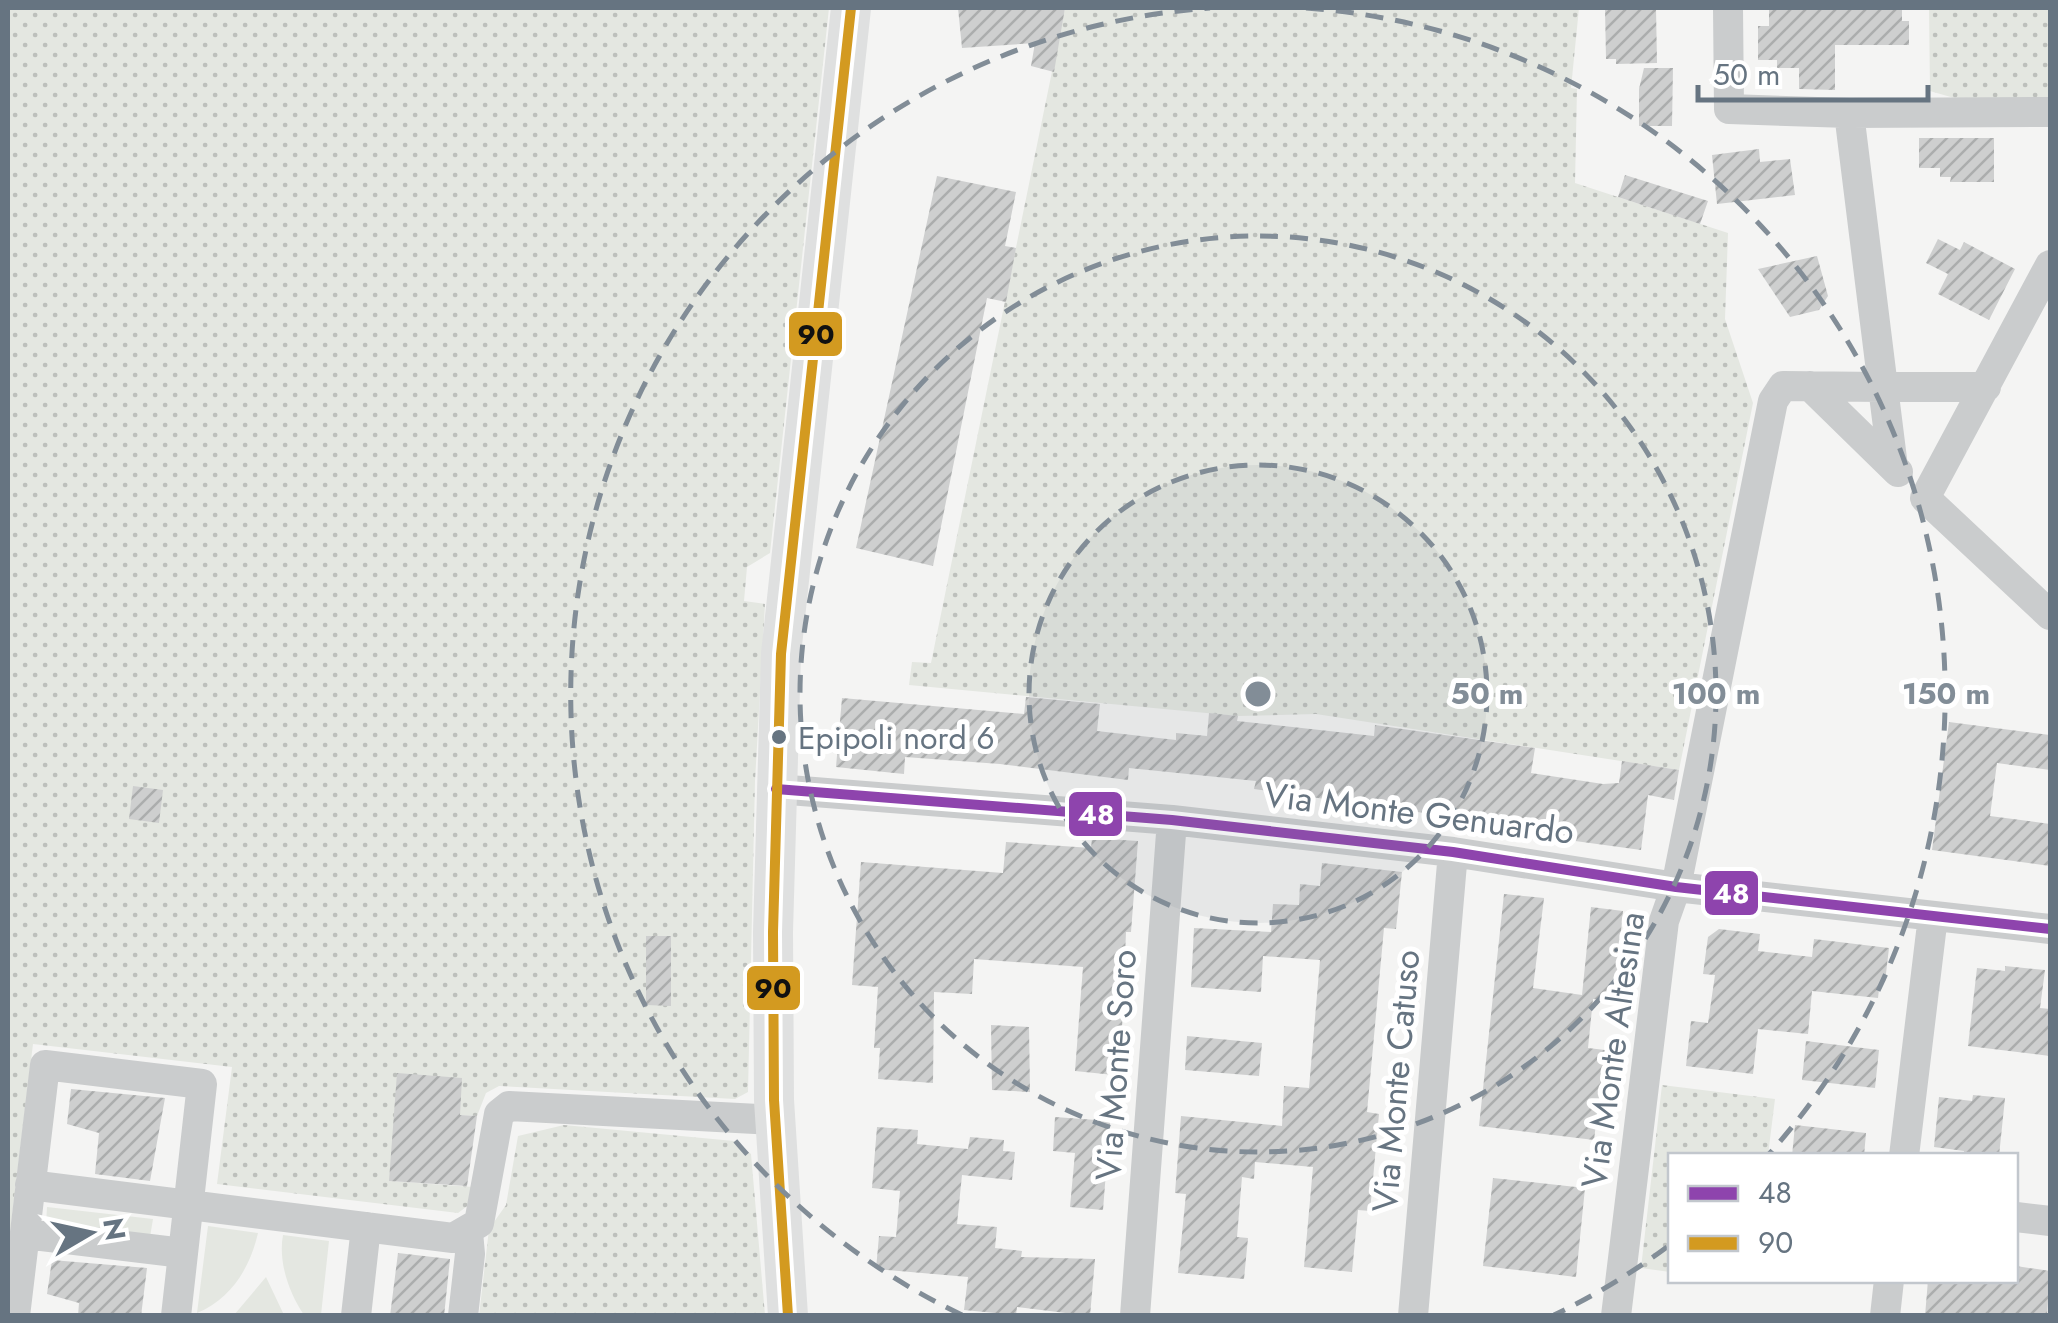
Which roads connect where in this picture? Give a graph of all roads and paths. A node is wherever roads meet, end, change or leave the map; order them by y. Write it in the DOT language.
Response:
graph roads {
  1 [pos="851,8"];
  2 [pos="1728,8"];
  3 [pos="2050,112"];
  4 [pos="1850,114"];
  5 [pos="2050,264"];
  6 [pos="1810,386"];
  7 [pos="1884,387"];
  8 [pos="1986,387"];
  9 [pos="1893,467"];
  10 [pos="1925,498"];
  11 [pos="2050,615"];
  12 [pos="776,789"];
  13 [pos="1172,820"];
  14 [pos="1454,852"];
  15 [pos="1676,887"];
  16 [pos="1933,916"];
  17 [pos="2050,929"];
  18 [pos="776,1120"];
  19 [pos="1904,1153"];
  20 [pos="30,1185"];
  21 [pos="188,1205"];
  22 [pos="2018,1218"];
  23 [pos="2050,1221"];
  24 [pos="366,1227"];
  25 [pos="468,1232"];
  26 [pos="25,1234"];
  27 [pos="183,1254"];
  28 [pos="1889,1283"];
  29 [pos="15,1316"];
  30 [pos="176,1316"];
  31 [pos="356,1316"];
  32 [pos="463,1316"];
  33 [pos="788,1316"];
  34 [pos="1136,1316"];
  35 [pos="1412,1316"];
  36 [pos="1616,1316"];
  37 [pos="1885,1316"];
  1 -- 12 [label="main road"];
  2 -- 4 [label="street"];
  3 -- 4 [label="street"];
  4 -- 7 [label="street"];
  5 -- 8 [label="street"];
  6 -- 7 [label="street, Via Monte Altesina"];
  6 -- 9 [label="street"];
  6 -- 15 [label="street, Via Monte Altesina"];
  7 -- 8 [label="street, Via Monte Altesina"];
  7 -- 9 [label="street"];
  8 -- 10 [label="street"];
  9 -- 10 [label="street"];
  10 -- 11 [label="street"];
  12 -- 13 [label="street, Via Monte Genuardo"];
  12 -- 18 [label="main road"];
  13 -- 14 [label="street, Via Monte Genuardo"];
  13 -- 34 [label="street, Via Monte Soro"];
  14 -- 15 [label="street, Via Monte Genuardo"];
  14 -- 35 [label="street, Via Monte Catuso"];
  15 -- 16 [label="street, Via Monte Genuardo"];
  15 -- 36 [label="street, Via Monte Altesina"];
  16 -- 17 [label="street, Via Monte Genuardo"];
  16 -- 19 [label="street"];
  18 -- 25 [label="street"];
  18 -- 33 [label="main road"];
  20 -- 21 [label="street"];
  20 -- 21 [label="street"];
  20 -- 26 [label="street"];
  21 -- 24 [label="street"];
  21 -- 27 [label="street"];
  22 -- 23 [label="street"];
  24 -- 25 [label="street"];
  24 -- 31 [label="street"];
  25 -- 32 [label="street"];
  26 -- 27 [label="street"];
  26 -- 29 [label="street"];
  27 -- 30 [label="street"];
  28 -- 37 [label="street"];
}
